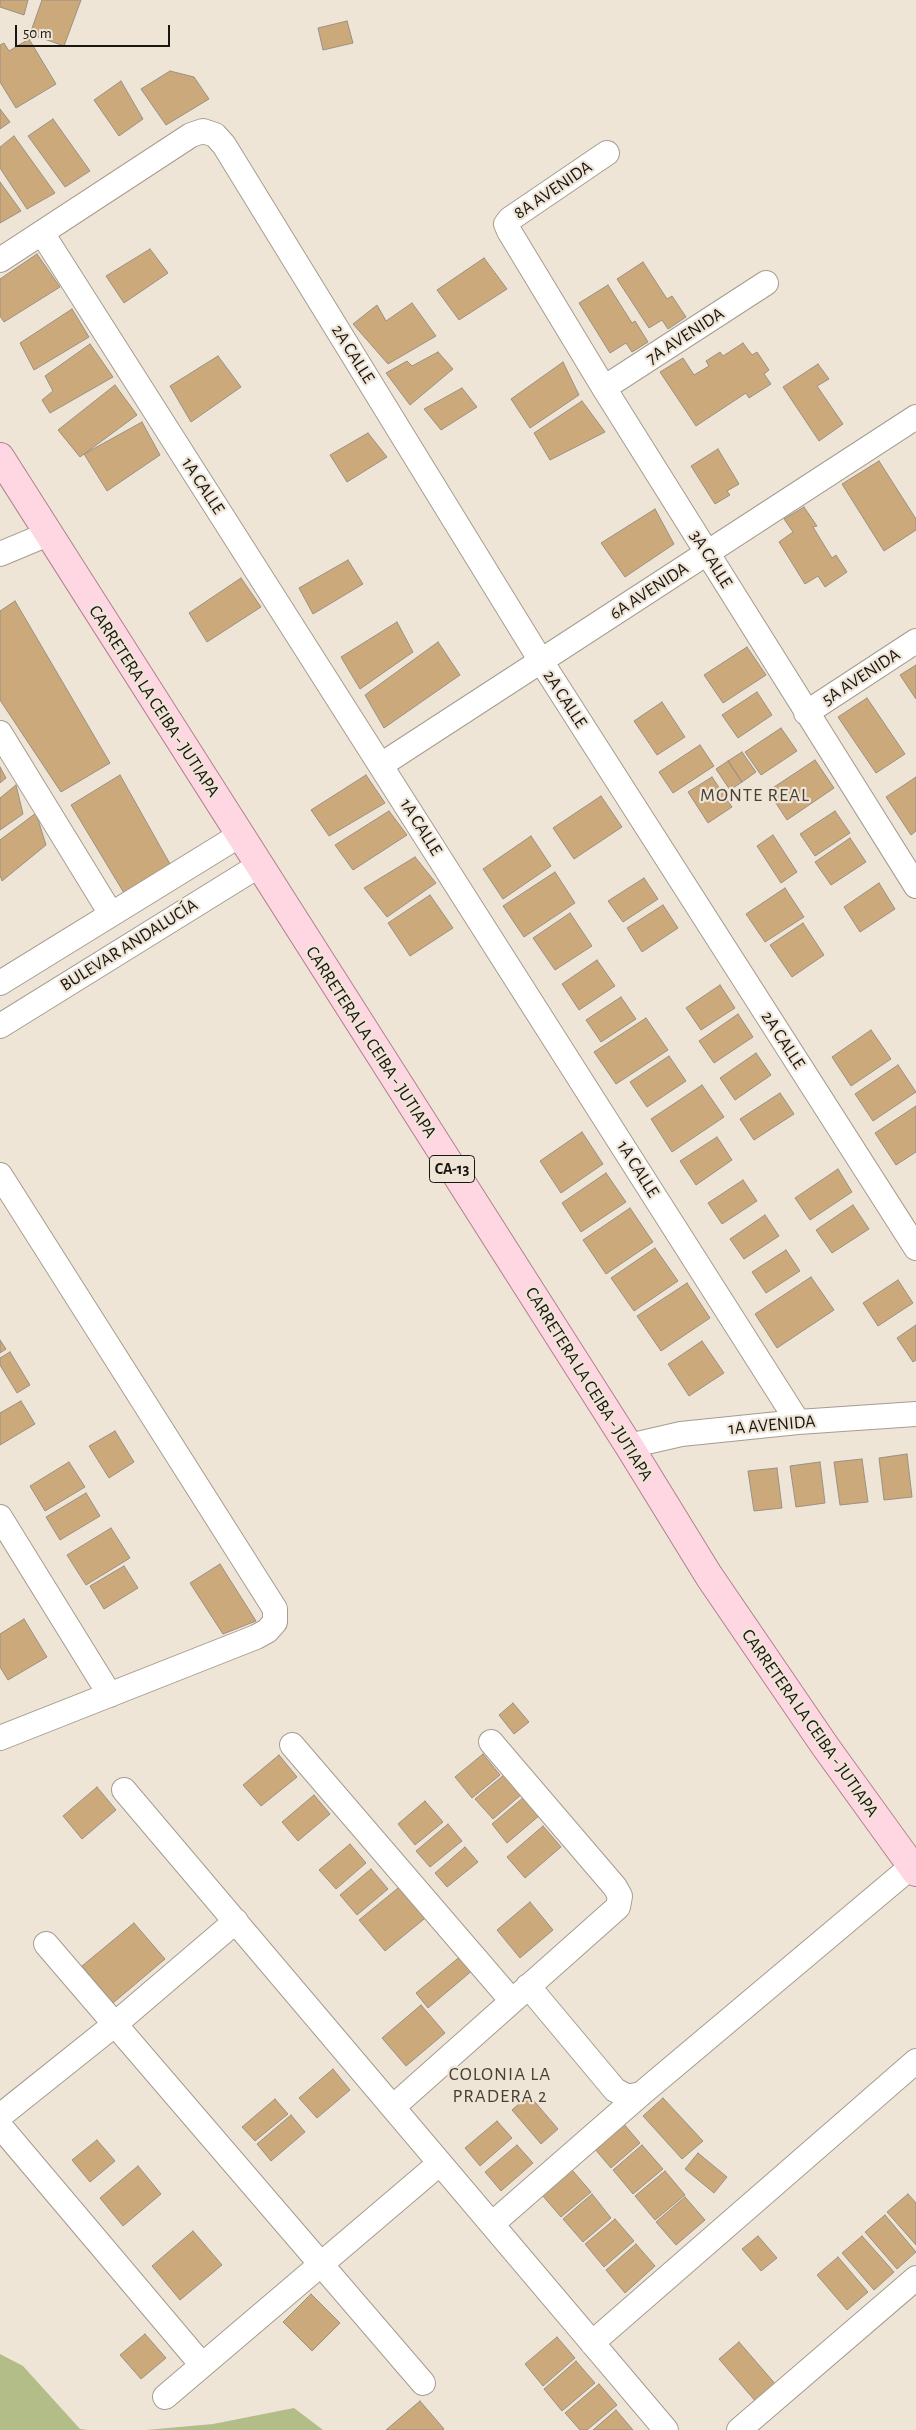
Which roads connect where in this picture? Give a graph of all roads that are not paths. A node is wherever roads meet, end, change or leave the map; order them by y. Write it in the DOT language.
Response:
graph roads {
  1 [pos="607,153"];
  2 [pos="509,231"];
  3 [pos="42,233"];
  4 [pos="0,260"];
  5 [pos="766,283"];
  6 [pos="604,388"];
  7 [pos="916,416"];
  8 [pos="0,457"];
  9 [pos="48,534"];
  10 [pos="707,553"];
  11 [pos="0,554"];
  12 [pos="916,641"];
  13 [pos="541,661"];
  14 [pos="806,713"];
  15 [pos="0,732"];
  16 [pos="381,765"];
  17 [pos="240,835"];
  18 [pos="258,866"];
  19 [pos="915,881"];
  20 [pos="111,914"];
  21 [pos="0,983"];
  22 [pos="0,1026"];
  23 [pos="0,1174"];
  24 [pos="916,1248"];
  25 [pos="916,1414"];
  26 [pos="798,1422"];
  27 [pos="629,1446"];
  28 [pos="0,1517"];
  29 [pos="110,1695"];
  30 [pos="0,1738"];
  31 [pos="491,1742"];
  32 [pos="292,1745"];
  33 [pos="124,1790"];
  34 [pos="914,1870"];
  35 [pos="236,1921"];
  36 [pos="46,1944"];
  37 [pos="520,1994"];
  38 [pos="114,2024"];
  39 [pos="916,2061"];
  40 [pos="641,2094"];
  41 [pos="393,2107"];
  42 [pos="0,2116"];
  43 [pos="0,2126"];
  44 [pos="440,2163"];
  45 [pos="492,2224"];
  46 [pos="320,2266"];
  47 [pos="916,2278"];
  48 [pos="592,2343"];
  49 [pos="202,2365"];
  50 [pos="423,2383"];
  51 [pos="165,2397"];
  52 [pos="666,2430"];
  53 [pos="739,2430"];
  1 -- 2 [label="street, 8A AVENIDA"];
  2 -- 6 [label="street, 3A CALLE"];
  3 -- 4 [label="street"];
  3 -- 13 [label="street, 2A CALLE"];
  3 -- 16 [label="street, 1A CALLE"];
  5 -- 6 [label="street, 7A AVENIDA"];
  6 -- 10 [label="street, 3A CALLE"];
  7 -- 10 [label="street, 6A AVENIDA"];
  8 -- 9 [label="main road, CARRETERA LA CEIBA - JUTIAPA / CA-13"];
  9 -- 11 [label="street"];
  9 -- 17 [label="main road, CARRETERA LA CEIBA - JUTIAPA / CA-13"];
  10 -- 13 [label="street, 6A AVENIDA"];
  10 -- 14 [label="street, 3A CALLE"];
  12 -- 14 [label="street, 5A AVENIDA"];
  13 -- 16 [label="street, 6A AVENIDA"];
  13 -- 24 [label="street, 2A CALLE"];
  14 -- 19 [label="street, 3A CALLE"];
  15 -- 20 [label="street"];
  16 -- 26 [label="street, 1A CALLE"];
  17 -- 18 [label="main road, CARRETERA LA CEIBA - JUTIAPA / CA-13"];
  17 -- 20 [label="street, BULEVAR ANDALUCÍA"];
  18 -- 22 [label="street, BULEVAR ANDALUCÍA"];
  18 -- 27 [label="main road, CARRETERA LA CEIBA - JUTIAPA / CA-13"];
  20 -- 21 [label="street, BULEVAR ANDALUCÍA"];
  23 -- 29 [label="street"];
  25 -- 26 [label="street, 1A AVENIDA"];
  26 -- 27 [label="street, 1A AVENIDA"];
  27 -- 34 [label="main road, CARRETERA LA CEIBA - JUTIAPA / CA-13"];
  28 -- 29 [label="street"];
  29 -- 30 [label="street"];
  31 -- 37 [label="street"];
  32 -- 37 [label="street"];
  33 -- 35 [label="street"];
  34 -- 40 [label="street"];
  35 -- 38 [label="street"];
  35 -- 41 [label="street"];
  36 -- 38 [label="street"];
  37 -- 40 [label="street"];
  37 -- 41 [label="street"];
  38 -- 42 [label="street"];
  38 -- 46 [label="street"];
  39 -- 48 [label="street"];
  40 -- 45 [label="street"];
  41 -- 44 [label="street"];
  43 -- 49 [label="street"];
  44 -- 45 [label="street"];
  44 -- 46 [label="street"];
  45 -- 48 [label="street"];
  46 -- 49 [label="street"];
  46 -- 50 [label="street"];
  47 -- 53 [label="street"];
  48 -- 52 [label="street"];
  49 -- 51 [label="street"];
}
